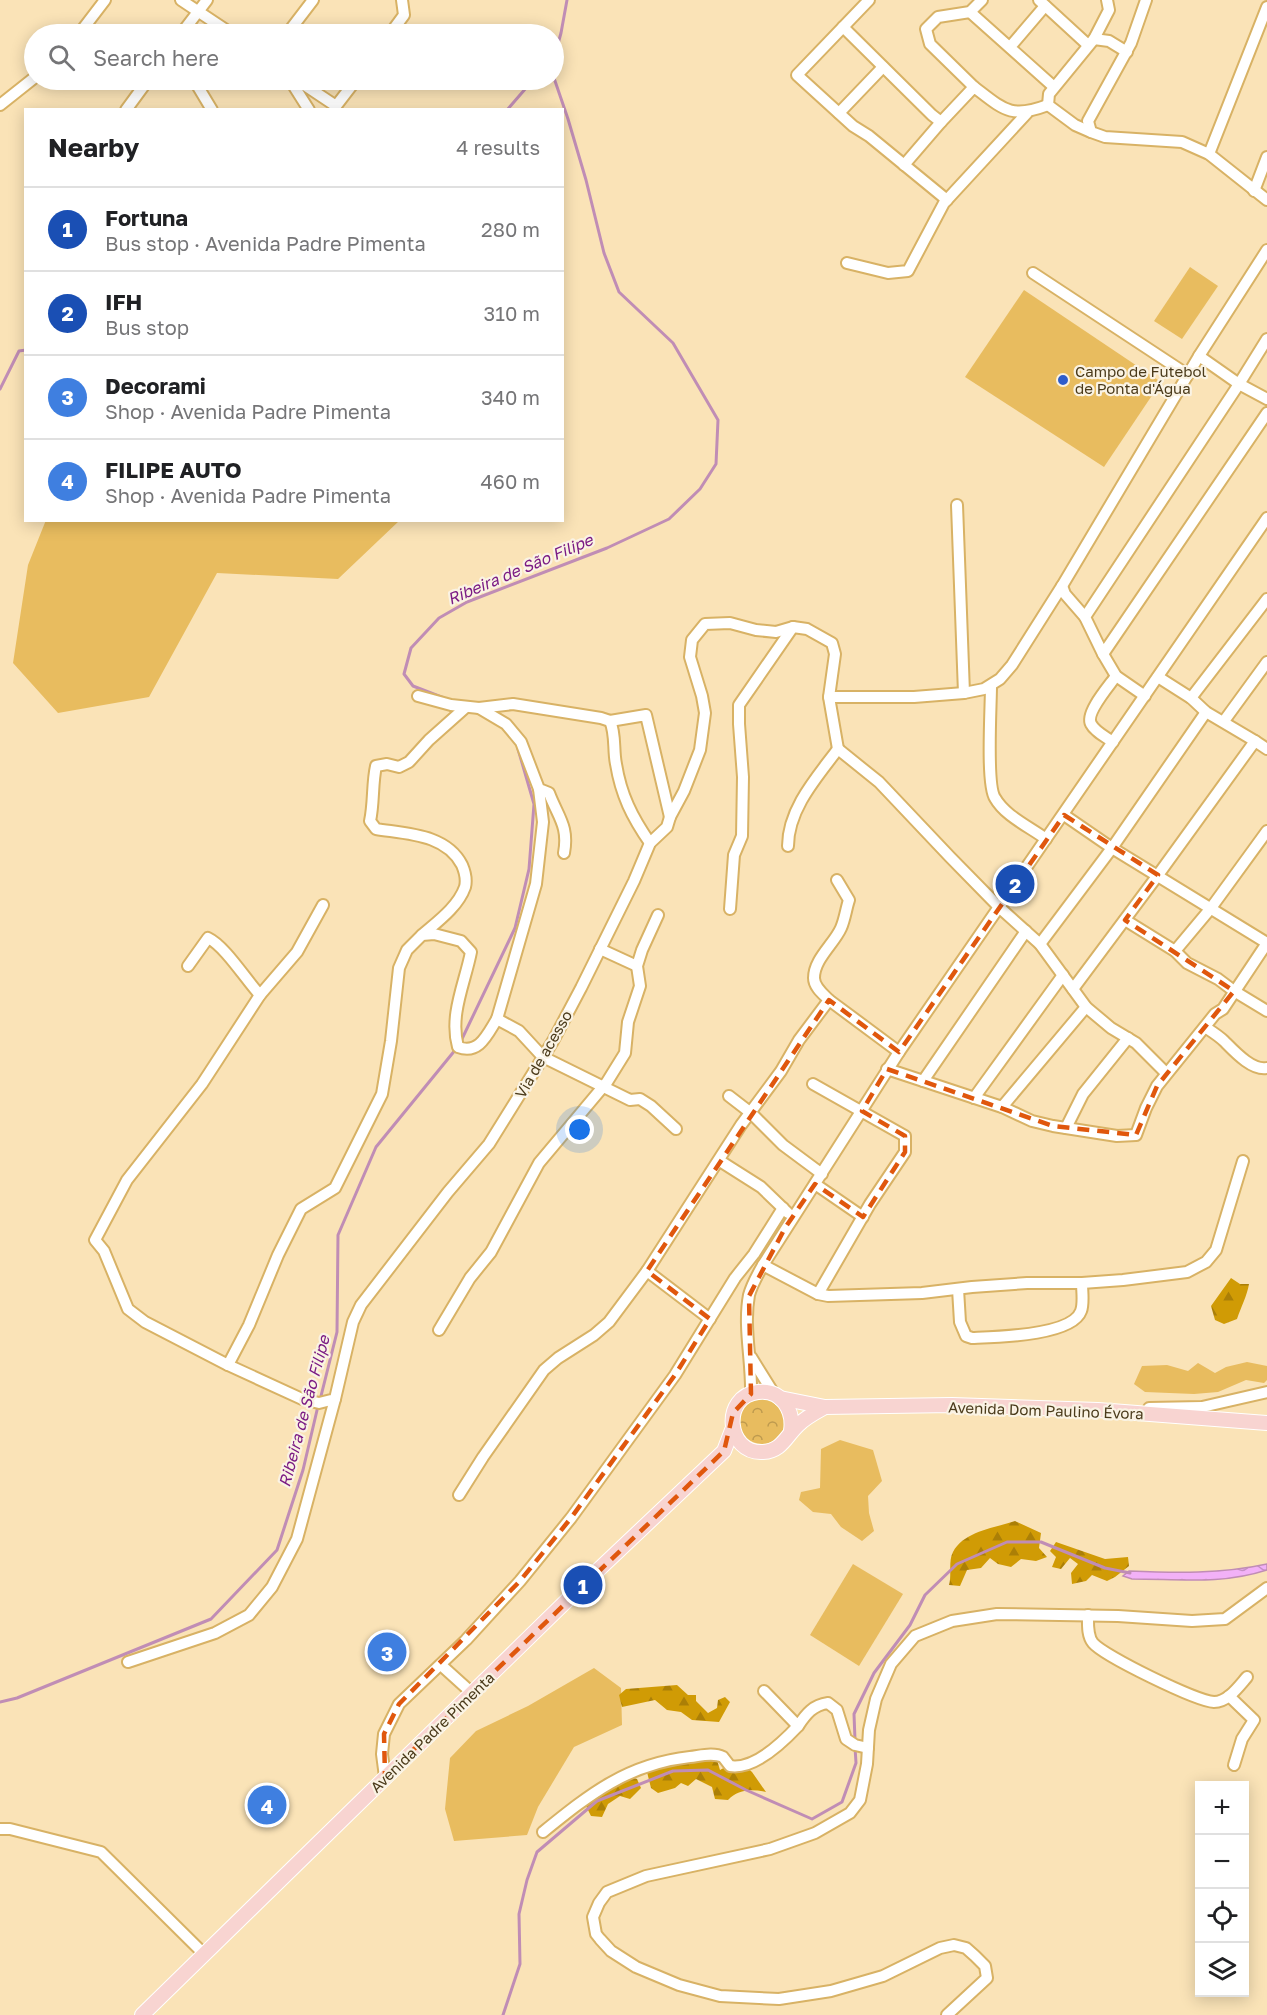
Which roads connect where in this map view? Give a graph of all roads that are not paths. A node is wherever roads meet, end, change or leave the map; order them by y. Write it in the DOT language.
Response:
graph roads {
  1 [pos="105,0"];
  2 [pos="182,0"];
  3 [pos="207,0"];
  4 [pos="313,0"];
  5 [pos="402,0"];
  6 [pos="869,0"];
  7 [pos="982,0"];
  8 [pos="1107,0"];
  9 [pos="1146,0"];
  10 [pos="1042,3"];
  11 [pos="1267,7"];
  12 [pos="198,11"];
  13 [pos="970,12"];
  14 [pos="87,24"];
  15 [pos="188,24"];
  16 [pos="217,24"];
  17 [pos="295,24"];
  18 [pos="397,24"];
  19 [pos="843,27"];
  20 [pos="1091,42"];
  21 [pos="1010,47"];
  22 [pos="1127,52"];
  23 [pos="883,67"];
  24 [pos="24,86"];
  25 [pos="974,87"];
  26 [pos="1054,87"];
  27 [pos="141,90"];
  28 [pos="200,90"];
  29 [pos="296,90"];
  30 [pos="311,90"];
  31 [pos="348,90"];
  32 [pos="0,105"];
  33 [pos="1048,105"];
  34 [pos="127,108"];
  35 [pos="211,108"];
  36 [pos="308,108"];
  37 [pos="335,108"];
  38 [pos="839,113"];
  39 [pos="1027,113"];
  40 [pos="941,122"];
  41 [pos="1091,132"];
  42 [pos="1209,154"];
  43 [pos="1267,157"];
  44 [pos="904,165"];
  45 [pos="1254,191"];
  46 [pos="947,200"];
  47 [pos="1267,200"];
  48 [pos="1267,250"];
  49 [pos="847,263"];
  50 [pos="1033,273"];
  51 [pos="1267,339"];
  52 [pos="1199,356"];
  53 [pos="1188,375"];
  54 [pos="1239,384"];
  55 [pos="1267,399"];
  56 [pos="1267,413"];
  57 [pos="957,505"];
  58 [pos="1267,518"];
  59 [pos="1062,586"];
  60 [pos="1267,599"];
  61 [pos="1085,617"];
  62 [pos="793,627"];
  63 [pos="1102,654"];
  64 [pos="1267,662"];
  65 [pos="1116,676"];
  66 [pos="1158,677"];
  67 [pos="991,686"];
  68 [pos="964,693"];
  69 [pos="418,696"];
  70 [pos="1145,696"];
  71 [pos="829,698"];
  72 [pos="1191,698"];
  73 [pos="466,706"];
  74 [pos="479,708"];
  75 [pos="1206,712"];
  76 [pos="610,721"];
  77 [pos="1224,721"];
  78 [pos="1255,741"];
  79 [pos="1113,742"];
  80 [pos="838,749"];
  81 [pos="1267,749"];
  82 [pos="539,789"];
  83 [pos="1064,815"];
  84 [pos="670,817"];
  85 [pos="1267,831"];
  86 [pos="1046,839"];
  87 [pos="650,843"];
  88 [pos="788,846"];
  89 [pos="1113,848"];
  90 [pos="564,853"];
  91 [pos="1158,875"];
  92 [pos="837,880"];
  93 [pos="323,905"];
  94 [pos="1000,908"];
  95 [pos="1211,908"];
  96 [pos="730,909"];
  97 [pos="658,915"];
  98 [pos="1125,920"];
  99 [pos="1026,931"];
  100 [pos="422,935"];
  101 [pos="1267,943"];
  102 [pos="1040,944"];
  103 [pos="600,949"];
  104 [pos="1174,951"];
  105 [pos="188,966"];
  106 [pos="637,966"];
  107 [pos="1063,975"];
  108 [pos="1073,988"];
  109 [pos="1234,991"];
  110 [pos="260,995"];
  111 [pos="830,1000"];
  112 [pos="1086,1007"];
  113 [pos="1267,1011"];
  114 [pos="497,1019"];
  115 [pos="1205,1027"];
  116 [pos="1128,1038"];
  117 [pos="899,1052"];
  118 [pos="543,1057"];
  119 [pos="1267,1068"];
  120 [pos="887,1069"];
  121 [pos="1166,1073"];
  122 [pos="923,1081"];
  123 [pos="813,1084"];
  124 [pos="603,1087"];
  125 [pos="729,1096"];
  126 [pos="974,1098"];
  127 [pos="1002,1107"];
  128 [pos="862,1111"];
  129 [pos="751,1113"];
  130 [pos="1066,1128"];
  131 [pos="676,1129"];
  132 [pos="720,1161"];
  133 [pos="1243,1161"];
  134 [pos="822,1174"];
  135 [pos="814,1184"];
  136 [pos="783,1208"];
  137 [pos="792,1217"];
  138 [pos="863,1217"];
  139 [pos="763,1265"];
  140 [pos="647,1271"];
  141 [pos="1082,1283"];
  142 [pos="958,1289"];
  143 [pos="818,1294"];
  144 [pos="710,1319"];
  145 [pos="439,1330"];
  146 [pos="750,1356"];
  147 [pos="228,1365"];
  148 [pos="1267,1392"];
  149 [pos="751,1394"];
  150 [pos="777,1396"];
  151 [pos="335,1399"];
  152 [pos="825,1407"];
  153 [pos="1098,1410"];
  154 [pos="1267,1423"];
  155 [pos="732,1430"];
  156 [pos="791,1431"];
  157 [pos="743,1446"];
  158 [pos="724,1451"];
  159 [pos="459,1495"];
  160 [pos="1267,1588"];
  161 [pos="1088,1615"];
  162 [pos="128,1662"];
  163 [pos="441,1665"];
  164 [pos="1247,1677"];
  165 [pos="764,1690"];
  166 [pos="472,1693"];
  167 [pos="1229,1696"];
  168 [pos="798,1726"];
  169 [pos="868,1748"];
  170 [pos="1234,1765"];
  171 [pos="386,1777"];
  172 [pos="0,1829"];
  173 [pos="543,1833"];
  174 [pos="204,1954"];
  175 [pos="142,2015"];
  176 [pos="947,2015"];
  1 -- 14 [label="street"];
  2 -- 12 [label="street"];
  3 -- 12 [label="street"];
  4 -- 17 [label="street"];
  5 -- 18 [label="street"];
  6 -- 19 [label="street"];
  7 -- 13 [label="street"];
  8 -- 20 [label="street"];
  9 -- 22 [label="street"];
  10 -- 20 [label="street"];
  10 -- 21 [label="street"];
  11 -- 42 [label="street"];
  12 -- 15 [label="street"];
  12 -- 16 [label="street"];
  13 -- 21 [label="street"];
  13 -- 25 [label="street"];
  19 -- 23 [label="street"];
  19 -- 38 [label="street"];
  20 -- 22 [label="street"];
  20 -- 26 [label="street"];
  21 -- 26 [label="street"];
  22 -- 41 [label="street"];
  23 -- 38 [label="street"];
  23 -- 40 [label="street"];
  24 -- 32 [label="street"];
  25 -- 39 [label="street"];
  25 -- 40 [label="street"];
  26 -- 33 [label="street"];
  27 -- 34 [label="street"];
  28 -- 35 [label="street"];
  29 -- 36 [label="street"];
  30 -- 37 [label="street"];
  31 -- 37 [label="street"];
  33 -- 39 [label="street"];
  33 -- 41 [label="street"];
  38 -- 44 [label="street"];
  39 -- 46 [label="street"];
  40 -- 44 [label="street"];
  41 -- 42 [label="street"];
  42 -- 45 [label="street"];
  43 -- 45 [label="street"];
  44 -- 46 [label="street"];
  45 -- 47 [label="street"];
  46 -- 49 [label="street"];
  48 -- 52 [label="street"];
  50 -- 53 [label="street"];
  51 -- 54 [label="street"];
  52 -- 53 [label="street"];
  52 -- 54 [label="street"];
  53 -- 59 [label="street"];
  54 -- 55 [label="street"];
  54 -- 61 [label="street"];
  56 -- 63 [label="street"];
  57 -- 68 [label="street"];
  58 -- 66 [label="street"];
  59 -- 61 [label="street"];
  59 -- 67 [label="street"];
  60 -- 72 [label="street"];
  61 -- 63 [label="street"];
  62 -- 71 [label="street, Via de acesso"];
  62 -- 84 [label="street, Via de acesso"];
  62 -- 96 [label="street"];
  63 -- 65 [label="street"];
  64 -- 77 [label="street"];
  65 -- 70 [label="street"];
  65 -- 79 [label="street"];
  66 -- 70 [label="street"];
  66 -- 72 [label="street"];
  67 -- 68 [label="street"];
  67 -- 86 [label="street"];
  68 -- 71 [label="street"];
  69 -- 73 [label="street"];
  70 -- 79 [label="street"];
  71 -- 80 [label="street, Via de acesso"];
  72 -- 75 [label="street"];
  73 -- 74 [label="street"];
  73 -- 100 [label="street"];
  74 -- 76 [label="street"];
  74 -- 82 [label="street"];
  75 -- 77 [label="street"];
  75 -- 89 [label="street"];
  76 -- 84 [label="street"];
  76 -- 87 [label="street"];
  77 -- 78 [label="street"];
  78 -- 81 [label="street"];
  78 -- 91 [label="street"];
  79 -- 83 [label="street"];
  80 -- 88 [label="street"];
  80 -- 94 [label="street"];
  82 -- 90 [label="street"];
  82 -- 114 [label="street"];
  83 -- 86 [label="street"];
  83 -- 89 [label="street"];
  84 -- 87 [label="street, Via de acesso"];
  85 -- 95 [label="street"];
  86 -- 94 [label="street"];
  87 -- 103 [label="street, Via de acesso"];
  89 -- 91 [label="street"];
  89 -- 102 [label="street"];
  91 -- 95 [label="street"];
  91 -- 98 [label="street"];
  92 -- 111 [label="street"];
  93 -- 110 [label="street"];
  94 -- 99 [label="street"];
  94 -- 117 [label="street"];
  95 -- 101 [label="street"];
  95 -- 104 [label="street"];
  97 -- 106 [label="street"];
  98 -- 104 [label="street"];
  98 -- 108 [label="street"];
  99 -- 102 [label="street"];
  99 -- 122 [label="street"];
  100 -- 114 [label="street"];
  100 -- 147 [label="street"];
  101 -- 109 [label="street"];
  102 -- 107 [label="street"];
  103 -- 106 [label="street"];
  103 -- 118 [label="street, Via de acesso"];
  104 -- 109 [label="street"];
  105 -- 110 [label="street"];
  106 -- 124 [label="street"];
  107 -- 108 [label="street"];
  107 -- 126 [label="street"];
  108 -- 112 [label="street"];
  109 -- 113 [label="street"];
  109 -- 115 [label="street"];
  110 -- 147 [label="street"];
  111 -- 117 [label="street"];
  111 -- 129 [label="street"];
  112 -- 116 [label="street"];
  112 -- 127 [label="street"];
  114 -- 118 [label="street"];
  115 -- 119 [label="street"];
  115 -- 121 [label="street"];
  116 -- 121 [label="street"];
  116 -- 130 [label="street"];
  117 -- 120 [label="street"];
  118 -- 124 [label="street"];
  118 -- 151 [label="street, Via de acesso"];
  120 -- 122 [label="street"];
  120 -- 128 [label="street"];
  121 -- 130 [label="street"];
  122 -- 126 [label="street"];
  123 -- 128 [label="street"];
  124 -- 131 [label="street"];
  124 -- 145 [label="street"];
  125 -- 129 [label="street"];
  126 -- 127 [label="street"];
  127 -- 130 [label="street"];
  128 -- 134 [label="street"];
  128 -- 138 [label="street"];
  129 -- 132 [label="street"];
  129 -- 134 [label="street"];
  132 -- 136 [label="street"];
  132 -- 140 [label="street"];
  133 -- 141 [label="street"];
  134 -- 135 [label="street"];
  135 -- 137 [label="street"];
  135 -- 138 [label="street"];
  136 -- 137 [label="street"];
  136 -- 144 [label="street"];
  137 -- 139 [label="street"];
  138 -- 143 [label="street"];
  139 -- 143 [label="street"];
  139 -- 146 [label="street"];
  140 -- 144 [label="street"];
  140 -- 159 [label="street"];
  141 -- 142 [label="street"];
  141 -- 142 [label="street"];
  142 -- 143 [label="street"];
  144 -- 163 [label="street"];
  146 -- 149 [label="street"];
  146 -- 150 [label="street"];
  147 -- 151 [label="street"];
  148 -- 153 [label="street"];
  149 -- 150 [label="main road"];
  149 -- 155 [label="main road"];
  150 -- 152 [label="main road, Avenida Dom Paulino Évora"];
  150 -- 156 [label="main road"];
  151 -- 162 [label="street, Via de acesso"];
  152 -- 153 [label="main road, Avenida Dom Paulino Évora"];
  152 -- 156 [label="main road"];
  153 -- 154 [label="main road, Avenida Dom Paulino Évora"];
  155 -- 157 [label="main road"];
  155 -- 158 [label="main road"];
  156 -- 157 [label="main road"];
  157 -- 158 [label="main road"];
  158 -- 166 [label="main road, Avenida Padre Pimenta"];
  160 -- 161 [label="street"];
  161 -- 167 [label="street"];
  161 -- 169 [label="street"];
  163 -- 166 [label="street"];
  163 -- 171 [label="street"];
  164 -- 167 [label="street"];
  165 -- 168 [label="street"];
  166 -- 171 [label="main road, Avenida Padre Pimenta"];
  167 -- 170 [label="street"];
  168 -- 169 [label="street"];
  168 -- 173 [label="street"];
  169 -- 176 [label="street"];
  171 -- 174 [label="main road, Avenida Padre Pimenta"];
  172 -- 174 [label="street"];
  174 -- 175 [label="main road, Avenida Padre Pimenta"];
}
